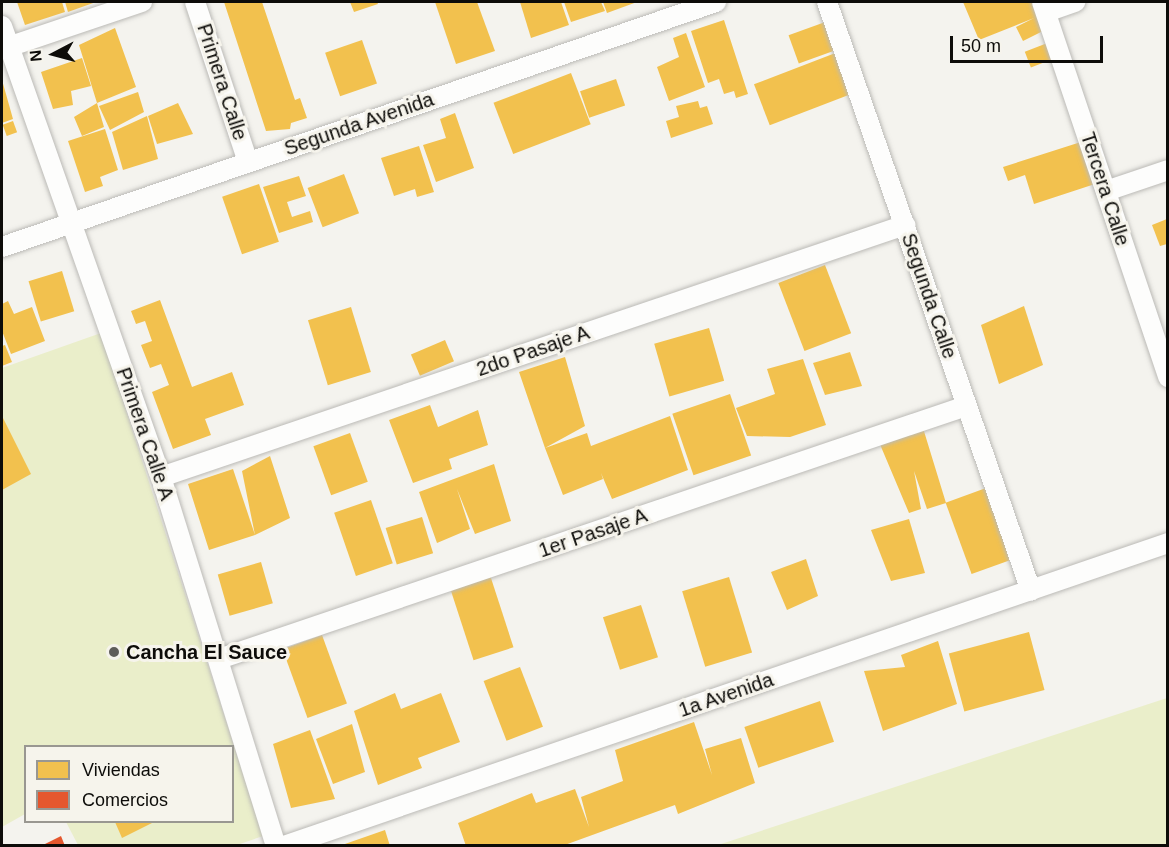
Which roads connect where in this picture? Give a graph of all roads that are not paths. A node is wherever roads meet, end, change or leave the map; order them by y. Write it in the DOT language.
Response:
graph roads {
  1 [pos="142,2"];
  2 [pos="195,2"];
  3 [pos="716,2"];
  4 [pos="827,2"];
  5 [pos="1075,2"];
  6 [pos="1044,7"];
  7 [pos="2,26"];
  8 [pos="5,47"];
  9 [pos="248,162"];
  10 [pos="1167,170"];
  11 [pos="1106,191"];
  12 [pos="70,222"];
  13 [pos="904,225"];
  14 [pos="2,247"];
  15 [pos="1163,349"];
  16 [pos="1167,377"];
  17 [pos="966,406"];
  18 [pos="161,477"];
  19 [pos="1167,543"];
  20 [pos="1031,591"];
  21 [pos="219,659"];
  22 [pos="276,846"];
  23 [pos="284,846"];
  1 -- 8 [label="street"];
  2 -- 9 [label="street, Primera Calle"];
  3 -- 9 [label="street, Segunda Avenida"];
  4 -- 13 [label="street, Segunda Calle"];
  5 -- 6 [label="street"];
  6 -- 11 [label="street, Tercera Calle"];
  7 -- 8 [label="street, Primera Calle A"];
  8 -- 12 [label="street, Primera Calle A"];
  9 -- 12 [label="street, Segunda Avenida"];
  10 -- 11 [label="street"];
  11 -- 15 [label="street, Tercera Calle"];
  12 -- 14 [label="street, Segunda Avenida"];
  12 -- 18 [label="street, Primera Calle A"];
  13 -- 17 [label="street, Segunda Calle"];
  13 -- 18 [label="street, 2do Pasaje A"];
  15 -- 16 [label="street, Tercera Calle"];
  17 -- 20 [label="street, Segunda Calle"];
  17 -- 21 [label="street, 1er Pasaje A"];
  18 -- 21 [label="street, Primera Calle A"];
  19 -- 20 [label="street, 1a Avenida"];
  20 -- 23 [label="street, 1a Avenida"];
  21 -- 22 [label="street, Primera Calle A"];
}
